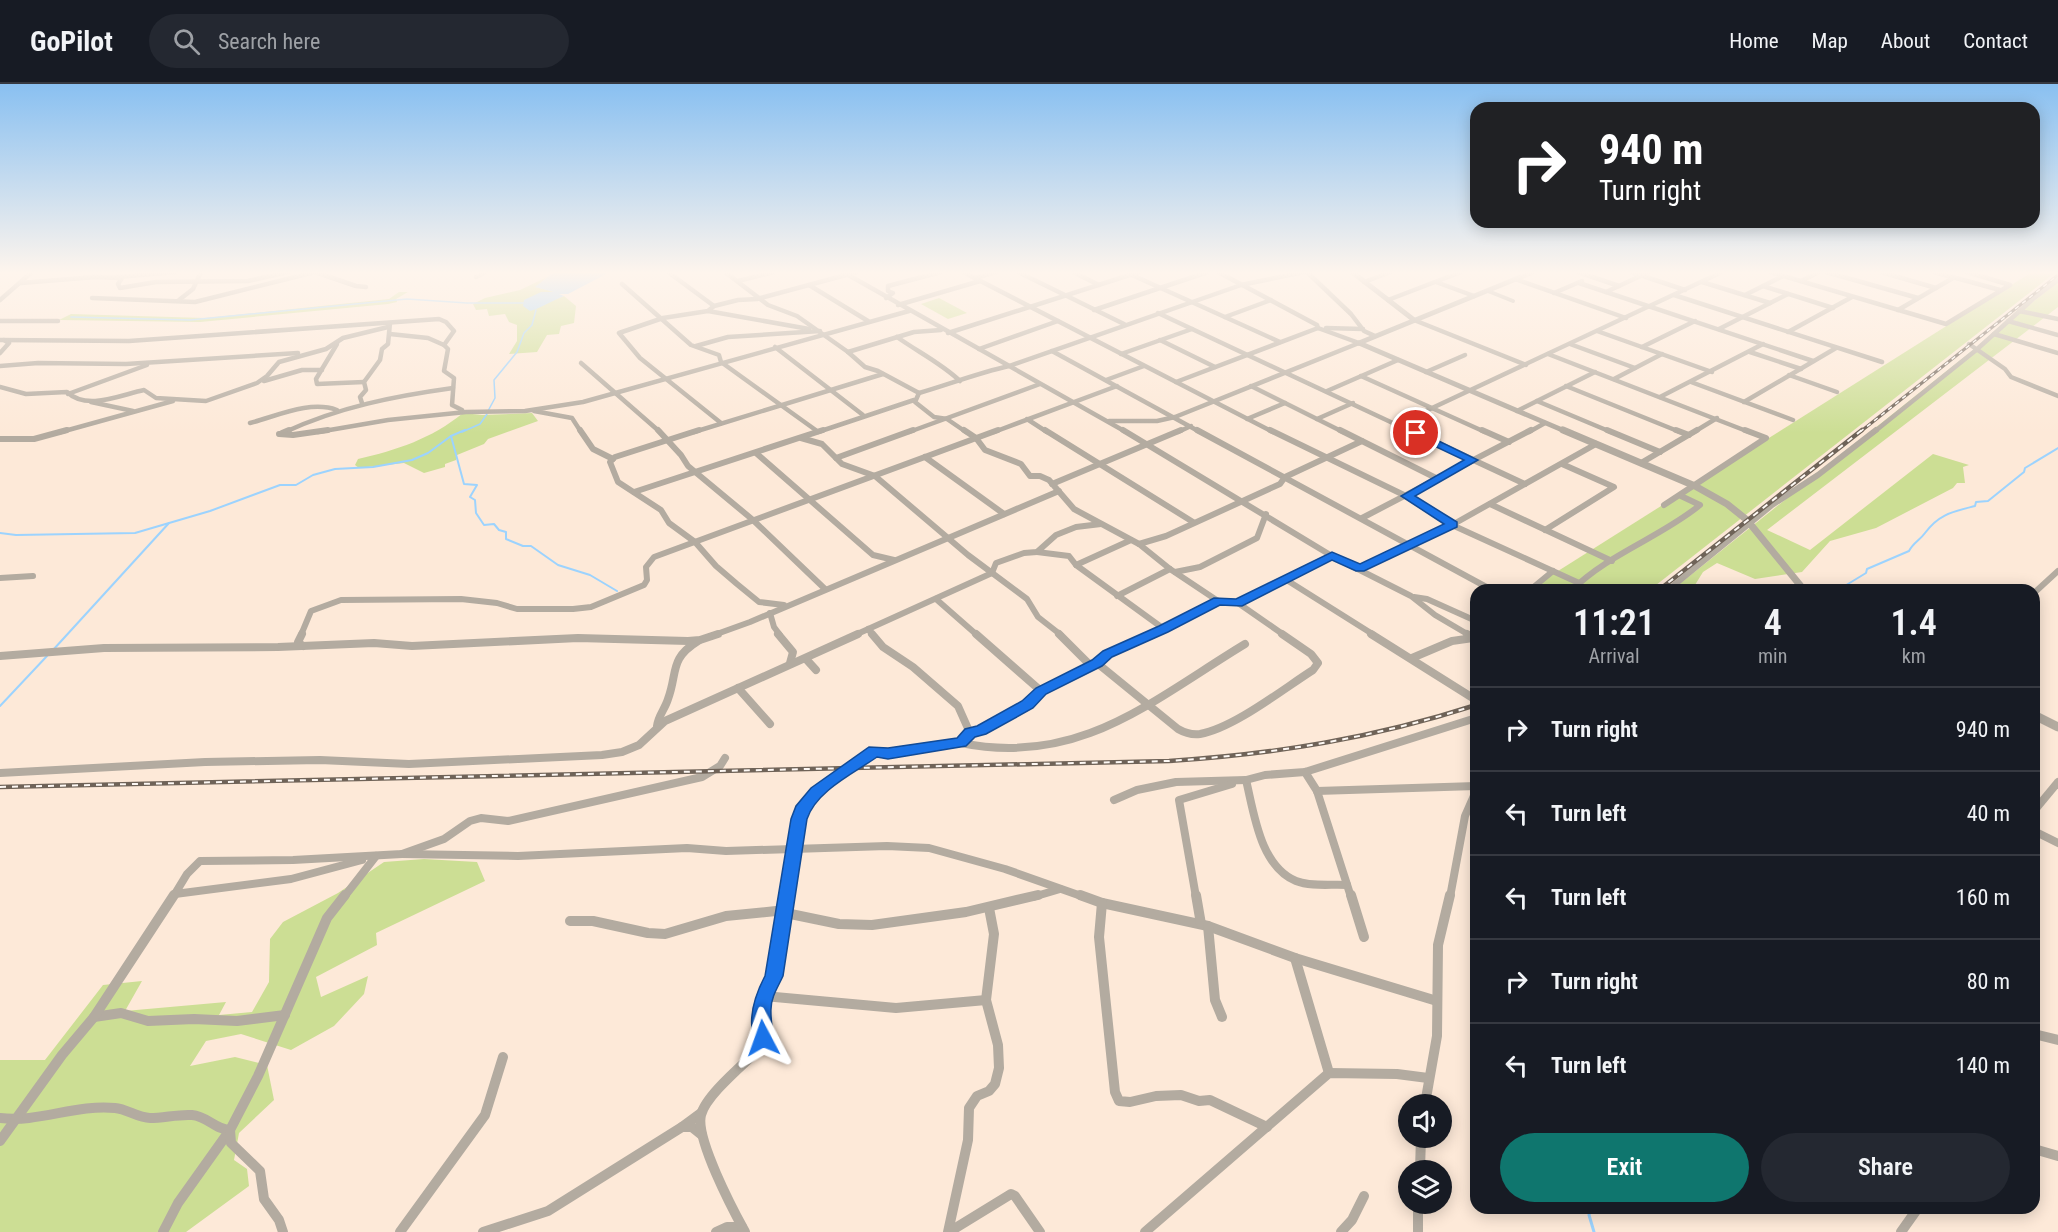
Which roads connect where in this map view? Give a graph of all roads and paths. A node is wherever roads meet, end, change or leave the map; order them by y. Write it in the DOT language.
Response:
graph roads {
  1 [pos="333,326"];
  2 [pos="448,326"];
  3 [pos="641,326"];
  4 [pos="671,326"];
  5 [pos="794,326"];
  6 [pos="812,326"];
  7 [pos="849,326"];
  8 [pos="935,326"];
  9 [pos="967,326"];
  10 [pos="1045,326"];
  11 [pos="1067,326"];
  12 [pos="1120,326"];
  13 [pos="1186,326"];
  14 [pos="1244,326"];
  15 [pos="1314,326"];
  16 [pos="1359,326"];
  17 [pos="1400,326"];
  18 [pos="1428,326"];
  19 [pos="1610,326"];
  20 [pos="1686,326"];
  21 [pos="1709,326"];
  22 [pos="1726,326"];
  23 [pos="1769,326"];
  24 [pos="1800,326"];
  25 [pos="2003,326"];
  26 [pos="2024,326"];
  27 [pos="388,327"];
  28 [pos="1318,328"];
  29 [pos="1193,329"];
  30 [pos="1362,329"];
  31 [pos="1719,329"];
  32 [pos="1598,331"];
  33 [pos="822,332"];
  34 [pos="946,332"];
  35 [pos="1788,332"];
  36 [pos="390,334"];
  37 [pos="1994,334"];
  38 [pos="2058,335"];
  39 [pos="1375,336"];
  40 [pos="897,337"];
  41 [pos="1088,337"];
  42 [pos="2,340"];
  43 [pos="1160,340"];
  44 [pos="338,342"];
  45 [pos="1280,342"];
  46 [pos="1359,343"];
  47 [pos="1570,344"];
  48 [pos="1763,344"];
  49 [pos="1969,344"];
  50 [pos="444,345"];
  51 [pos="696,346"];
  52 [pos="775,347"];
  53 [pos="1642,347"];
  54 [pos="1836,348"];
  55 [pos="326,349"];
  56 [pos="979,349"];
  57 [pos="1052,351"];
  58 [pos="1975,351"];
  59 [pos="848,352"];
  60 [pos="1750,352"];
  61 [pos="2058,352"];
  62 [pos="0,353"];
  63 [pos="332,353"];
  64 [pos="1121,354"];
  65 [pos="1248,354"];
  66 [pos="1465,354"];
  67 [pos="1548,354"];
  68 [pos="1662,354"];
  69 [pos="1398,360"];
  70 [pos="1813,361"];
  71 [pos="154,362"];
  72 [pos="721,362"];
  73 [pos="1882,362"];
  74 [pos="581,363"];
  75 [pos="1526,364"];
  76 [pos="0,366"];
  77 [pos="1009,366"];
  78 [pos="1144,366"];
  79 [pos="1215,367"];
  80 [pos="1635,368"];
  81 [pos="1801,369"];
  82 [pos="322,370"];
  83 [pos="1287,372"];
  84 [pos="1426,372"];
  85 [pos="1595,372"];
  86 [pos="1712,372"];
  87 [pos="883,374"];
  88 [pos="1789,375"];
  89 [pos="1362,376"];
  90 [pos="667,378"];
  91 [pos="1614,379"];
  92 [pos="1106,380"];
  93 [pos="960,381"];
  94 [pos="364,382"];
  95 [pos="1176,382"];
  96 [pos="1691,382"];
  97 [pos="257,383"];
  98 [pos="1040,384"];
  99 [pos="1117,386"];
  100 [pos="1251,386"];
  101 [pos="1566,386"];
  102 [pos="0,387"];
  103 [pos="453,388"];
  104 [pos="828,390"];
  105 [pos="1327,391"];
  106 [pos="1469,391"];
  107 [pos="1837,392"];
  108 [pos="615,393"];
  109 [pos="919,393"];
  110 [pos="68,394"];
  111 [pos="2058,396"];
  112 [pos="1660,397"];
  113 [pos="181,399"];
  114 [pos="914,400"];
  115 [pos="86,401"];
  116 [pos="1537,401"];
  117 [pos="1073,402"];
  118 [pos="1214,402"];
  119 [pos="1744,402"];
  120 [pos="362,403"];
  121 [pos="1285,403"];
  122 [pos="1353,403"];
  123 [pos="781,404"];
  124 [pos="1434,408"];
  125 [pos="339,410"];
  126 [pos="525,411"];
  127 [pos="1517,411"];
  128 [pos="135,412"];
  129 [pos="466,412"];
  130 [pos="863,415"];
  131 [pos="1175,417"];
  132 [pos="1717,418"];
  133 [pos="947,419"];
  134 [pos="1027,419"];
  135 [pos="1247,419"];
  136 [pos="1317,419"];
  137 [pos="1794,420"];
  138 [pos="1107,421"];
  139 [pos="250,423"];
  140 [pos="721,423"];
  141 [pos="1545,423"];
  142 [pos="1398,424"];
  143 [pos="1191,426"];
  144 [pos="817,431"];
  145 [pos="1689,435"];
  146 [pos="801,438"];
  147 [pos="976,438"];
  148 [pos="0,439"];
  149 [pos="668,441"];
  150 [pos="1362,441"];
  151 [pos="1509,442"];
  152 [pos="1148,444"];
  153 [pos="1596,444"];
  154 [pos="1660,452"];
  155 [pos="756,453"];
  156 [pos="925,457"];
  157 [pos="836,458"];
  158 [pos="1326,458"];
  159 [pos="613,459"];
  160 [pos="1472,460"];
  161 [pos="1641,463"];
  162 [pos="1100,464"];
  163 [pos="1562,464"];
  164 [pos="697,473"];
  165 [pos="874,476"];
  166 [pos="1285,477"];
  167 [pos="1438,479"];
  168 [pos="1052,484"];
  169 [pos="1525,484"];
  170 [pos="1695,486"];
  171 [pos="1059,491"];
  172 [pos="634,492"];
  173 [pos="1406,496"];
  174 [pos="1681,496"];
  175 [pos="810,499"];
  176 [pos="1242,500"];
  177 [pos="1491,504"];
  178 [pos="1664,505"];
  179 [pos="1005,514"];
  180 [pos="1266,514"];
  181 [pos="1362,518"];
  182 [pos="753,520"];
  183 [pos="1193,522"];
  184 [pos="1750,523"];
  185 [pos="1101,524"];
  186 [pos="1452,525"];
  187 [pos="1545,530"];
  188 [pos="949,537"];
  189 [pos="1131,540"];
  190 [pos="695,542"];
  191 [pos="1139,544"];
  192 [pos="1409,544"];
  193 [pos="1037,552"];
  194 [pos="1332,555"];
  195 [pos="895,561"];
  196 [pos="1612,561"];
  197 [pos="1076,565"];
  198 [pos="1360,569"];
  199 [pos="1172,571"];
  200 [pos="1553,571"];
  201 [pos="2058,571"];
  202 [pos="992,573"];
  203 [pos="33,576"];
  204 [pos="0,578"];
  205 [pos="1285,579"];
  206 [pos="1578,583"];
  207 [pos="1481,584"];
  208 [pos="1537,584"];
  209 [pos="1675,584"];
  210 [pos="1799,584"];
  211 [pos="2040,588"];
  212 [pos="825,589"];
  213 [pos="1117,596"];
  214 [pos="1411,596"];
  215 [pos="936,599"];
  216 [pos="1218,601"];
  217 [pos="1238,603"];
  218 [pos="787,605"];
  219 [pos="770,613"];
  220 [pos="1470,618"];
  221 [pos="868,629"];
  222 [pos="1164,629"];
  223 [pos="1470,637"];
  224 [pos="1470,639"];
  225 [pos="700,640"];
  226 [pos="1245,644"];
  227 [pos="303,646"];
  228 [pos="0,656"];
  229 [pos="1412,658"];
  230 [pos="806,659"];
  231 [pos="790,663"];
  232 [pos="1094,665"];
  233 [pos="816,670"];
  234 [pos="738,688"];
  235 [pos="1041,691"];
  236 [pos="1470,696"];
  237 [pos="1147,704"];
  238 [pos="2040,718"];
  239 [pos="1470,720"];
  240 [pos="770,724"];
  241 [pos="657,726"];
  242 [pos="2058,727"];
  243 [pos="970,733"];
  244 [pos="961,742"];
  245 [pos="725,758"];
  246 [pos="1305,772"];
  247 [pos="0,773"];
  248 [pos="1243,780"];
  249 [pos="2058,782"];
  250 [pos="1470,786"];
  251 [pos="1317,791"];
  252 [pos="1114,800"];
  253 [pos="1470,804"];
  254 [pos="2040,804"];
  255 [pos="2040,834"];
  256 [pos="2058,843"];
  257 [pos="796,850"];
  258 [pos="402,854"];
  259 [pos="376,856"];
  260 [pos="1347,885"];
  261 [pos="1060,889"];
  262 [pos="175,894"];
  263 [pos="1102,903"];
  264 [pos="989,908"];
  265 [pos="785,911"];
  266 [pos="570,921"];
  267 [pos="1205,925"];
  268 [pos="1364,937"];
  269 [pos="1295,958"];
  270 [pos="764,996"];
  271 [pos="986,1000"];
  272 [pos="1437,1001"];
  273 [pos="285,1015"];
  274 [pos="94,1017"];
  275 [pos="1222,1017"];
  276 [pos="2040,1036"];
  277 [pos="2058,1040"];
  278 [pos="503,1057"];
  279 [pos="1329,1073"];
  280 [pos="1428,1078"];
  281 [pos="1426,1094"];
  282 [pos="701,1113"];
  283 [pos="0,1118"];
  284 [pos="17,1120"];
  285 [pos="682,1126"];
  286 [pos="1267,1127"];
  287 [pos="230,1130"];
  288 [pos="702,1135"];
  289 [pos="0,1140"];
  290 [pos="2040,1151"];
  291 [pos="2058,1156"];
  292 [pos="1364,1196"];
  293 [pos="1418,1214"];
  294 [pos="1914,1214"];
  295 [pos="743,1230"];
  296 [pos="163,1232"];
  297 [pos="283,1232"];
  298 [pos="400,1232"];
  299 [pos="483,1232"];
  300 [pos="716,1232"];
  301 [pos="949,1232"];
  302 [pos="1040,1232"];
  303 [pos="1146,1232"];
  304 [pos="1341,1232"];
  305 [pos="1418,1232"];
  306 [pos="1901,1232"];
  1 -- 42 [label="street"];
  2 -- 50 [label="street"];
  3 -- 90 [label="street"];
  4 -- 51 [label="street"];
  5 -- 33 [label="street"];
  6 -- 33 [label="street"];
  7 -- 33 [label="street"];
  8 -- 34 [label="street"];
  9 -- 34 [label="street"];
  10 -- 56 [label="street"];
  11 -- 41 [label="street"];
  12 -- 41 [label="street"];
  13 -- 29 [label="street"];
  14 -- 45 [label="street"];
  15 -- 28 [label="street"];
  16 -- 30 [label="street"];
  17 -- 39 [label="street"];
  18 -- 75 [label="street"];
  19 -- 32 [label="street"];
  20 -- 53 [label="street"];
  21 -- 31 [label="street"];
  22 -- 31 [label="street"];
  23 -- 35 [label="street"];
  24 -- 35 [label="street"];
  25 -- 37 [label="street"];
  26 -- 38 [label="street"];
  27 -- 36 [label="street"];
  27 -- 44 [label="street"];
  28 -- 30 [label="street"];
  28 -- 45 [label="street"];
  28 -- 46 [label="street"];
  29 -- 43 [label="street"];
  29 -- 65 [label="street"];
  30 -- 39 [label="street"];
  31 -- 48 [label="street"];
  32 -- 47 [label="street"];
  32 -- 53 [label="street"];
  33 -- 51 [label="street"];
  33 -- 52 [label="street"];
  33 -- 59 [label="street"];
  34 -- 40 [label="street"];
  34 -- 56 [label="street"];
  35 -- 54 [label="street"];
  36 -- 50 [label="street"];
  36 -- 94 [label="street"];
  37 -- 58 [label="street"];
  37 -- 61 [label="street"];
  39 -- 46 [label="street"];
  40 -- 59 [label="street"];
  40 -- 93 [label="street"];
  41 -- 57 [label="street"];
  41 -- 64 [label="street"];
  42 -- 62 [label="street"];
  43 -- 64 [label="street"];
  43 -- 79 [label="street"];
  44 -- 55 [label="street"];
  44 -- 63 [label="street"];
  45 -- 65 [label="street"];
  46 -- 69 [label="street"];
  46 -- 83 [label="street"];
  47 -- 67 [label="street"];
  47 -- 80 [label="street"];
  48 -- 60 [label="street"];
  48 -- 70 [label="street"];
  49 -- 58 [label="street"];
  50 -- 103 [label="street"];
  51 -- 72 [label="street"];
  52 -- 72 [label="street"];
  52 -- 104 [label="street"];
  53 -- 68 [label="street"];
  54 -- 70 [label="street"];
  54 -- 73 [label="street"];
  55 -- 63 [label="street"];
  55 -- 71 [label="street"];
  55 -- 97 [label="street"];
  56 -- 77 [label="street"];
  57 -- 77 [label="street"];
  57 -- 92 [label="street"];
  58 -- 111 [label="street"];
  58 -- 184 [label="street"];
  59 -- 87 [label="street"];
  60 -- 81 [label="street"];
  60 -- 86 [label="street"];
  63 -- 82 [label="street"];
  64 -- 78 [label="street"];
  65 -- 79 [label="street"];
  65 -- 83 [label="street"];
  66 -- 84 [label="street"];
  67 -- 75 [label="street"];
  67 -- 85 [label="street"];
  68 -- 80 [label="street"];
  68 -- 86 [label="street"];
  69 -- 84 [label="street"];
  69 -- 89 [label="street"];
  70 -- 81 [label="street"];
  71 -- 76 [label="street"];
  71 -- 110 [label="street"];
  72 -- 90 [label="street"];
  72 -- 123 [label="street"];
  74 -- 108 [label="street"];
  75 -- 106 [label="street"];
  77 -- 93 [label="street"];
  77 -- 98 [label="street"];
  78 -- 92 [label="street"];
  78 -- 95 [label="street"];
  79 -- 95 [label="street"];
  80 -- 91 [label="street"];
  81 -- 88 [label="street"];
  82 -- 94 [label="street"];
  82 -- 97 [label="street"];
  83 -- 100 [label="street"];
  83 -- 105 [label="street"];
  84 -- 106 [label="street"];
  85 -- 91 [label="street"];
  85 -- 101 [label="street"];
  86 -- 96 [label="street"];
  87 -- 104 [label="street"];
  87 -- 109 [label="street"];
  88 -- 107 [label="street"];
  88 -- 119 [label="street"];
  89 -- 105 [label="street"];
  89 -- 124 [label="street"];
  90 -- 108 [label="street"];
  90 -- 140 [label="street"];
  91 -- 112 [label="street"];
  92 -- 99 [label="street"];
  93 -- 109 [label="street"];
  94 -- 120 [label="street"];
  95 -- 118 [label="street"];
  96 -- 112 [label="street"];
  96 -- 119 [label="street"];
  97 -- 113 [label="street"];
  98 -- 117 [label="street"];
  98 -- 133 [label="street"];
  99 -- 117 [label="street"];
  99 -- 131 [label="street"];
  100 -- 118 [label="street"];
  100 -- 121 [label="street"];
  101 -- 116 [label="street"];
  101 -- 145 [label="street"];
  102 -- 110 [label="street"];
  103 -- 120 [label="street"];
  103 -- 129 [label="street"];
  104 -- 123 [label="street"];
  104 -- 130 [label="street"];
  105 -- 122 [label="street"];
  106 -- 124 [label="street"];
  106 -- 127 [label="street"];
  108 -- 126 [label="street"];
  108 -- 149 [label="street"];
  109 -- 114 [label="street"];
  110 -- 115 [label="street"];
  112 -- 132 [label="street"];
  113 -- 115 [label="street"];
  113 -- 128 [label="street"];
  114 -- 130 [label="street"];
  114 -- 133 [label="street"];
  115 -- 128 [label="street"];
  116 -- 127 [label="street"];
  116 -- 154 [label="street"];
  117 -- 134 [label="street"];
  117 -- 138 [label="street"];
  118 -- 131 [label="street"];
  118 -- 135 [label="street"];
  119 -- 137 [label="street"];
  120 -- 125 [label="street"];
  121 -- 135 [label="street"];
  121 -- 136 [label="street"];
  122 -- 136 [label="street"];
  122 -- 142 [label="street"];
  123 -- 140 [label="street"];
  123 -- 144 [label="street"];
  124 -- 142 [label="street"];
  124 -- 151 [label="street"];
  125 -- 129 [label="street"];
  125 -- 139 [label="street"];
  126 -- 129 [label="street"];
  126 -- 159 [label="street"];
  127 -- 141 [label="street"];
  128 -- 148 [label="street"];
  130 -- 144 [label="street"];
  131 -- 138 [label="street"];
  131 -- 143 [label="street"];
  132 -- 145 [label="street"];
  132 -- 170 [label="street"];
  133 -- 147 [label="street"];
  133 -- 157 [label="street"];
  134 -- 147 [label="street"];
  134 -- 162 [label="street"];
  135 -- 158 [label="street"];
  136 -- 150 [label="street"];
  138 -- 152 [label="street"];
  140 -- 149 [label="street"];
  141 -- 151 [label="street"];
  141 -- 153 [label="street"];
  142 -- 160 [label="street"];
  143 -- 152 [label="street"];
  143 -- 166 [label="street"];
  144 -- 146 [label="street"];
  145 -- 154 [label="street"];
  146 -- 155 [label="street"];
  146 -- 157 [label="street"];
  147 -- 156 [label="street"];
  147 -- 168 [label="street"];
  149 -- 159 [label="street"];
  149 -- 164 [label="street"];
  150 -- 158 [label="street"];
  150 -- 167 [label="street"];
  151 -- 160 [label="street"];
  152 -- 162 [label="street"];
  152 -- 176 [label="street"];
  153 -- 161 [label="street"];
  153 -- 163 [label="street"];
  154 -- 161 [label="street"];
  155 -- 164 [label="street"];
  155 -- 175 [label="street"];
  156 -- 165 [label="street"];
  156 -- 179 [label="street"];
  157 -- 165 [label="street"];
  158 -- 166 [label="street"];
  158 -- 173 [label="street"];
  159 -- 172 [label="street"];
  160 -- 167 [label="street"];
  160 -- 169 [label="street"];
  161 -- 170 [label="street"];
  162 -- 168 [label="street"];
  162 -- 183 [label="street"];
  163 -- 169 [label="street"];
  163 -- 187 [label="street"];
  164 -- 172 [label="street"];
  164 -- 182 [label="street"];
  165 -- 175 [label="street"];
  165 -- 188 [label="street"];
  166 -- 176 [label="street"];
  166 -- 181 [label="street"];
  167 -- 173 [label="street"];
  168 -- 171 [label="street"];
  169 -- 177 [label="street"];
  170 -- 174 [label="street"];
  170 -- 184 [label="street"];
  171 -- 179 [label="street"];
  171 -- 185 [label="street"];
  172 -- 190 [label="street"];
  173 -- 181 [label="street"];
  173 -- 186 [label="street"];
  174 -- 178 [label="street"];
  174 -- 196 [label="street"];
  175 -- 182 [label="street"];
  175 -- 195 [label="street"];
  176 -- 180 [label="street"];
  176 -- 183 [label="street"];
  177 -- 186 [label="street"];
  177 -- 187 [label="street"];
  179 -- 188 [label="street"];
  180 -- 194 [label="street"];
  180 -- 199 [label="street"];
  181 -- 192 [label="street"];
  182 -- 190 [label="street"];
  182 -- 212 [label="street"];
  183 -- 191 [label="street"];
  184 -- 209 [label="street"];
  184 -- 210 [label="street"];
  185 -- 189 [label="street"];
  185 -- 193 [label="street"];
  186 -- 192 [label="street"];
  186 -- 200 [label="street"];
  187 -- 196 [label="street"];
  188 -- 195 [label="street"];
  188 -- 202 [label="street"];
  189 -- 191 [label="street"];
  189 -- 197 [label="street"];
  190 -- 218 [label="street"];
  190 -- 227 [label="street"];
  191 -- 199 [label="street"];
  192 -- 198 [label="street"];
  192 -- 207 [label="street"];
  193 -- 197 [label="street"];
  193 -- 202 [label="street"];
  194 -- 198 [label="street"];
  194 -- 205 [label="street"];
  195 -- 212 [label="street"];
  196 -- 206 [label="street"];
  197 -- 213 [label="street"];
  198 -- 214 [label="street"];
  199 -- 213 [label="street"];
  199 -- 216 [label="street"];
  200 -- 206 [label="street"];
  200 -- 208 [label="street"];
  201 -- 211 [label="street"];
  202 -- 215 [label="street"];
  202 -- 232 [label="street"];
  203 -- 204 [label="street"];
  205 -- 217 [label="street"];
  205 -- 229 [label="street"];
  212 -- 218 [label="street"];
  213 -- 222 [label="street"];
  214 -- 220 [label="street"];
  214 -- 223 [label="street"];
  215 -- 221 [label="street"];
  215 -- 235 [label="street"];
  216 -- 217 [label="street"];
  216 -- 222 [label="street"];
  217 -- 237 [label="street"];
  218 -- 219 [label="street"];
  219 -- 225 [label="street"];
  219 -- 231 [label="street"];
  221 -- 230 [label="street"];
  221 -- 243 [label="street"];
  222 -- 232 [label="street"];
  224 -- 229 [label="street"];
  225 -- 227 [label="street"];
  225 -- 241 [label="street"];
  226 -- 237 [label="street"];
  227 -- 228 [label="street"];
  229 -- 236 [label="street"];
  230 -- 231 [label="street"];
  230 -- 233 [label="street"];
  231 -- 234 [label="street"];
  232 -- 235 [label="street"];
  232 -- 237 [label="street"];
  234 -- 240 [label="street"];
  234 -- 241 [label="street"];
  235 -- 243 [label="street"];
  237 -- 244 [label="street"];
  238 -- 242 [label="street"];
  239 -- 246 [label="street"];
  241 -- 247 [label="street"];
  243 -- 244 [label="street"];
  244 -- 257 [label="street"];
  245 -- 258 [label="street"];
  246 -- 248 [label="street"];
  246 -- 251 [label="street"];
  248 -- 252 [label="street"];
  248 -- 260 [label="street"];
  248 -- 267 [label="street"];
  249 -- 254 [label="street"];
  250 -- 251 [label="street"];
  251 -- 260 [label="street"];
  253 -- 272 [label="street"];
  255 -- 256 [label="street"];
  257 -- 258 [label="street"];
  257 -- 261 [label="street"];
  257 -- 265 [label="street"];
  258 -- 259 [label="street"];
  259 -- 262 [label="street"];
  259 -- 262 [label="street"];
  259 -- 273 [label="street"];
  260 -- 268 [label="street"];
  261 -- 263 [label="street"];
  261 -- 264 [label="street"];
  262 -- 274 [label="street"];
  263 -- 267 [label="street"];
  263 -- 286 [label="street"];
  264 -- 265 [label="street"];
  264 -- 271 [label="street"];
  265 -- 266 [label="street"];
  265 -- 270 [label="street"];
  267 -- 269 [label="street"];
  267 -- 275 [label="street"];
  269 -- 272 [label="street"];
  269 -- 279 [label="street"];
  270 -- 271 [label="street"];
  270 -- 282 [label="street"];
  271 -- 301 [label="street"];
  272 -- 280 [label="street"];
  273 -- 274 [label="street"];
  273 -- 287 [label="street"];
  274 -- 284 [label="street"];
  276 -- 277 [label="street"];
  278 -- 298 [label="street"];
  279 -- 280 [label="street"];
  279 -- 286 [label="street"];
  280 -- 281 [label="street"];
  282 -- 285 [label="street"];
  282 -- 288 [label="street"];
  283 -- 284 [label="street"];
  284 -- 287 [label="street"];
  284 -- 289 [label="street"];
  285 -- 288 [label="street"];
  285 -- 299 [label="street"];
  286 -- 303 [label="street"];
  287 -- 296 [label="street"];
  287 -- 297 [label="street"];
  288 -- 295 [label="street"];
  290 -- 291 [label="street"];
  292 -- 304 [label="street"];
  293 -- 305 [label="street"];
  294 -- 306 [label="street"];
  295 -- 300 [label="street"];
  301 -- 302 [label="street"];
}
